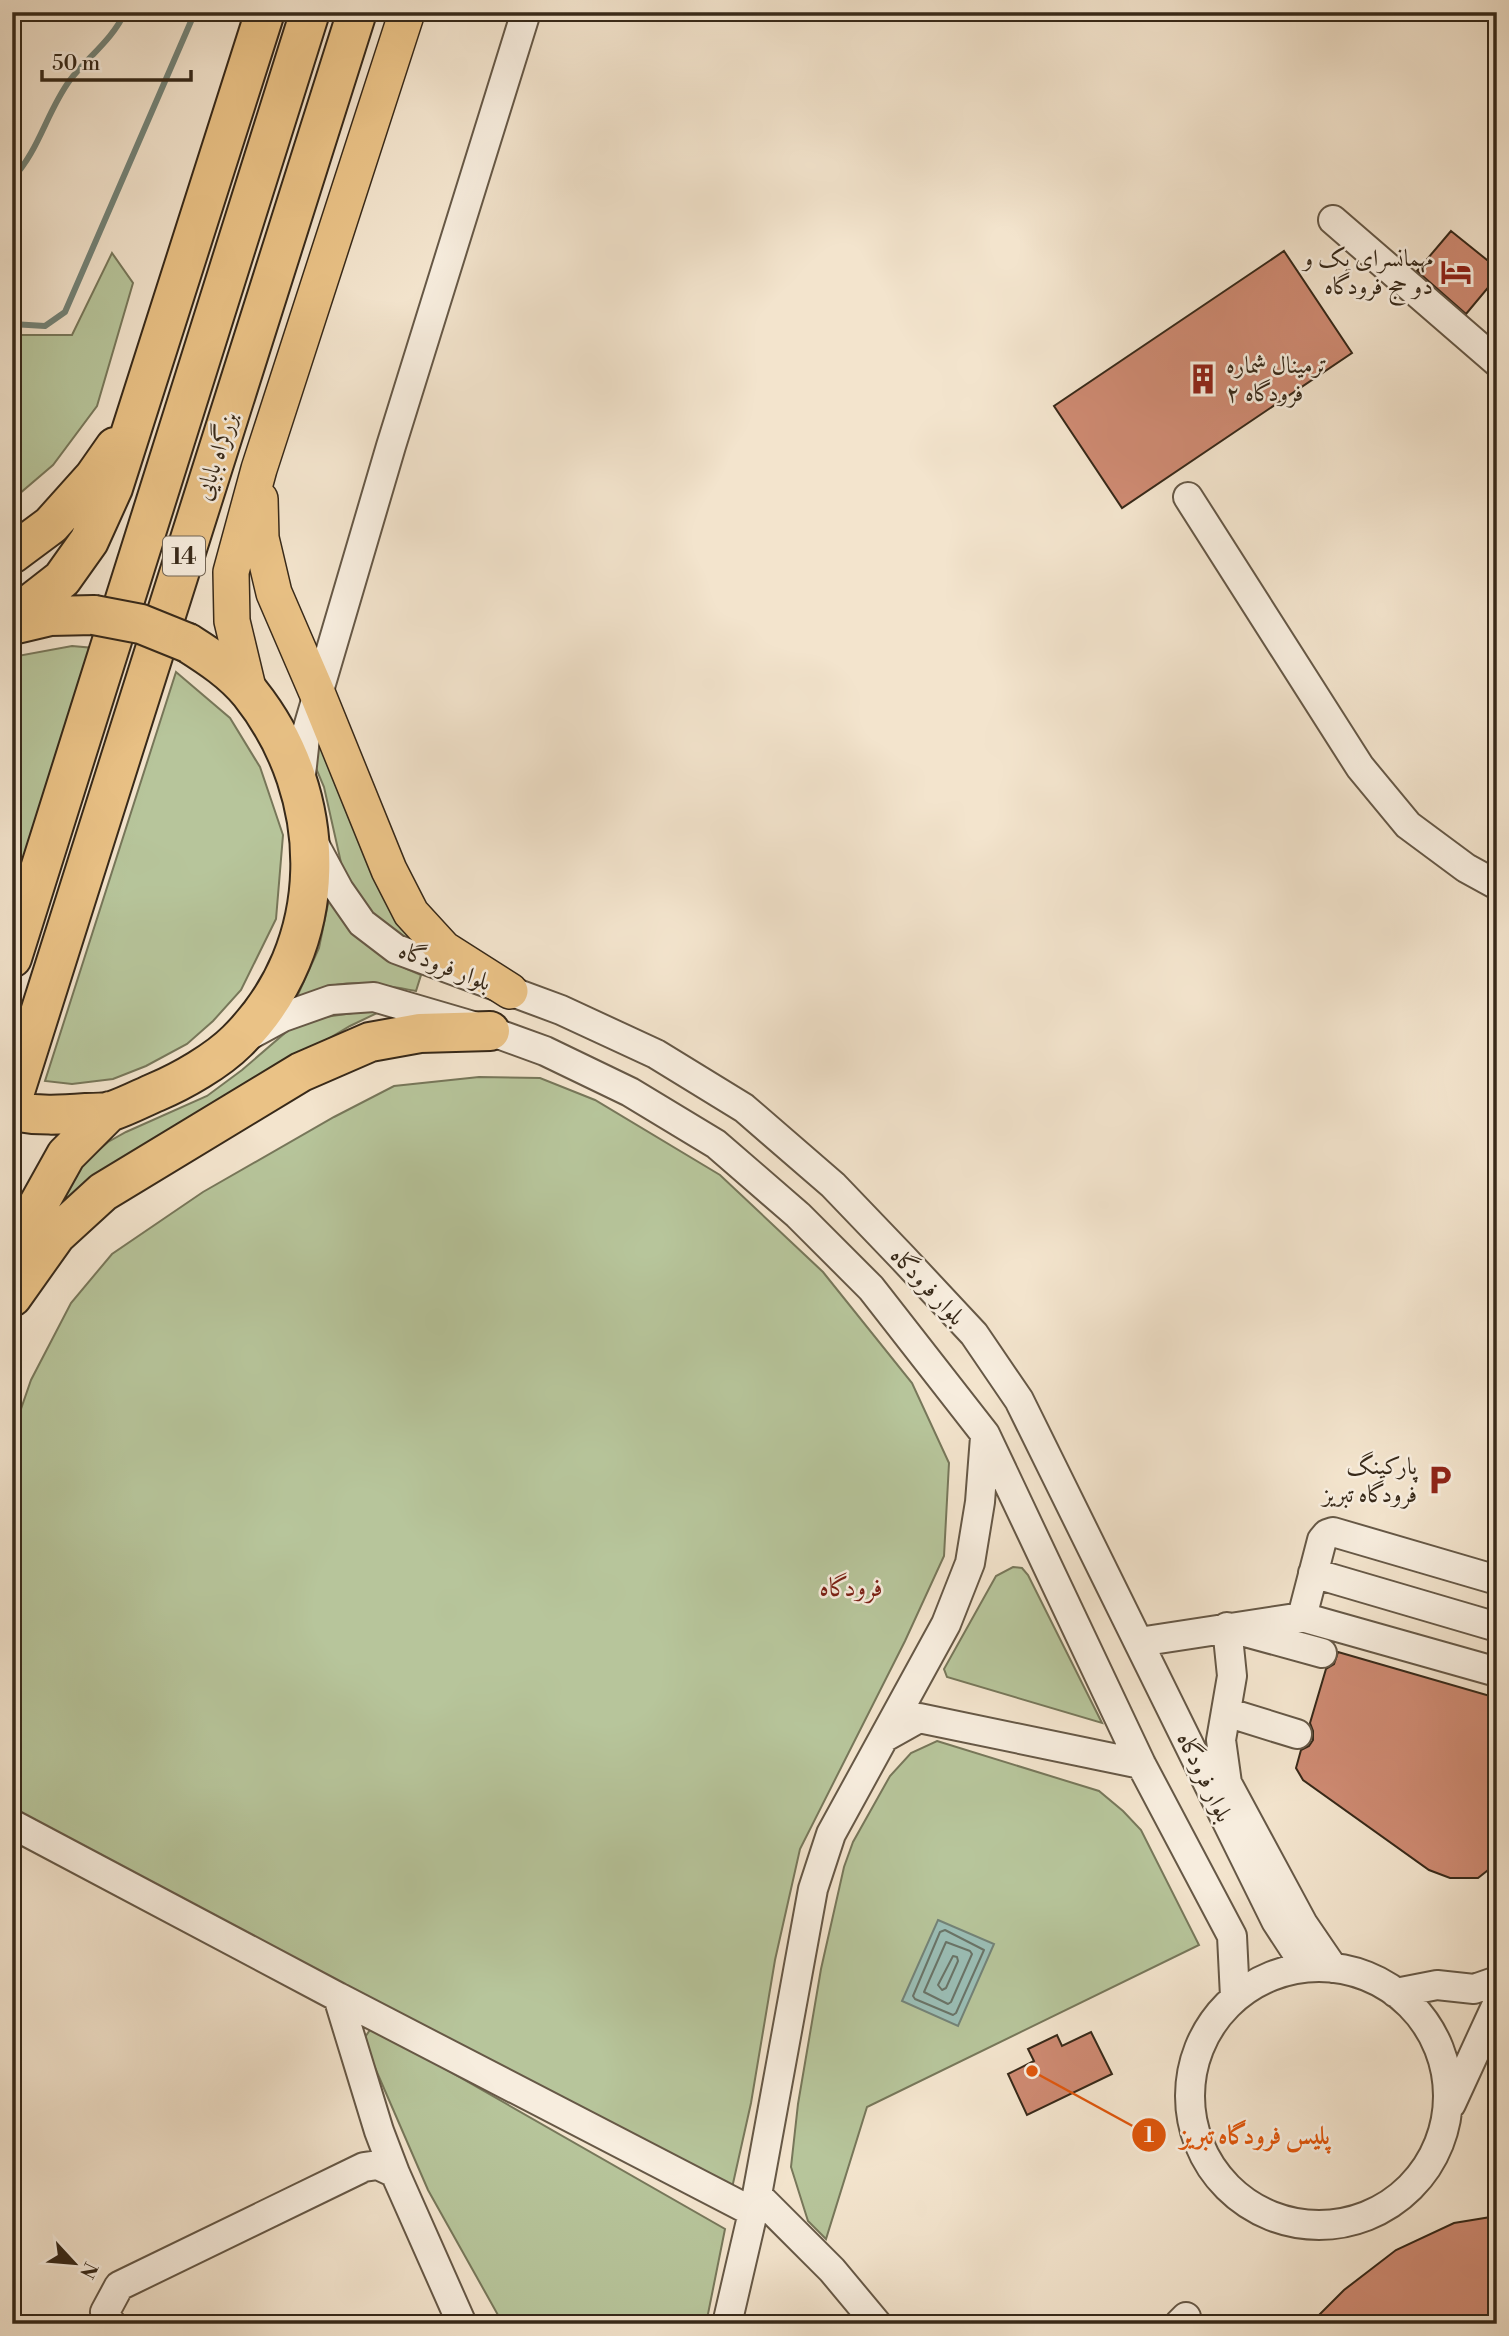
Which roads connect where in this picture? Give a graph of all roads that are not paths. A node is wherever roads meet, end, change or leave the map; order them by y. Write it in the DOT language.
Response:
graph roads {
  1 [pos="265,12"];
  2 [pos="310,12"];
  3 [pos="356,12"];
  4 [pos="407,12"];
  5 [pos="526,12"];
  6 [pos="1333,220"];
  7 [pos="1497,362"];
  8 [pos="136,417"];
  9 [pos="259,469"];
  10 [pos="1188,497"];
  11 [pos="12,554"];
  12 [pos="12,618"];
  13 [pos="12,625"];
  14 [pos="249,692"];
  15 [pos="318,695"];
  16 [pos="300,786"];
  17 [pos="311,838"];
  18 [pos="1497,885"];
  19 [pos="12,958"];
  20 [pos="510,991"];
  21 [pos="490,1031"];
  22 [pos="236,1042"];
  23 [pos="22,1109"];
  24 [pos="110,1111"];
  25 [pos="12,1284"];
  26 [pos="12,1297"];
  27 [pos="985,1434"];
  28 [pos="1313,1573"];
  29 [pos="1497,1580"];
  30 [pos="1302,1617"];
  31 [pos="1227,1627"];
  32 [pos="1497,1627"];
  33 [pos="1139,1642"];
  34 [pos="1322,1654"];
  35 [pos="1497,1672"];
  36 [pos="1226,1712"];
  37 [pos="1297,1734"];
  38 [pos="885,1737"];
  39 [pos="1140,1764"];
  40 [pos="12,1824"];
  41 [pos="1320,1967"];
  42 [pos="1497,1980"];
  43 [pos="1395,1993"];
  44 [pos="338,1997"];
  45 [pos="1235,1997"];
  46 [pos="1493,2018"];
  47 [pos="1448,2110"];
  48 [pos="395,2173"];
  49 [pos="755,2204"];
  50 [pos="111,2324"];
  51 [pos="462,2324"];
  52 [pos="727,2324"];
  53 [pos="877,2324"];
  1 -- 8 [label="highway"];
  2 -- 19 [label="highway, بزرگراه بابایی / 14"];
  3 -- 23 [label="highway, بزرگراه بابایی / 14"];
  4 -- 9 [label="main road"];
  5 -- 15 [label="street"];
  6 -- 7 [label="street"];
  8 -- 11 [label="highway"];
  8 -- 12 [label="highway"];
  9 -- 14 [label="main road"];
  9 -- 15 [label="main road"];
  10 -- 18 [label="street"];
  13 -- 14 [label="highway, bridge"];
  14 -- 16 [label="highway"];
  15 -- 16 [label="street"];
  15 -- 20 [label="main road"];
  16 -- 17 [label="highway"];
  17 -- 20 [label="street, بلوار فرودگاه"];
  17 -- 22 [label="highway"];
  20 -- 33 [label="street, بلوار فرودگاه"];
  21 -- 22 [label="street, بلوار فرودگاه"];
  21 -- 26 [label="highway"];
  21 -- 27 [label="street, بلوار فرودگاه"];
  22 -- 24 [label="highway"];
  23 -- 24 [label="highway"];
  24 -- 25 [label="highway"];
  27 -- 38 [label="street"];
  27 -- 39 [label="street, بلوار فرودگاه"];
  28 -- 29 [label="street"];
  28 -- 30 [label="street"];
  28 -- 32 [label="street"];
  30 -- 31 [label="street"];
  30 -- 35 [label="street"];
  31 -- 33 [label="street"];
  31 -- 34 [label="street"];
  31 -- 36 [label="street"];
  33 -- 41 [label="street, بلوار فرودگاه"];
  36 -- 37 [label="street"];
  36 -- 41 [label="street"];
  38 -- 39 [label="street"];
  38 -- 49 [label="street"];
  39 -- 45 [label="street, بلوار فرودگاه"];
  40 -- 44 [label="street"];
  41 -- 43 [label="street"];
  41 -- 45 [label="street"];
  42 -- 43 [label="street"];
  43 -- 47 [label="street"];
  44 -- 48 [label="street"];
  44 -- 49 [label="street"];
  45 -- 47 [label="street"];
  46 -- 47 [label="street"];
  48 -- 50 [label="street"];
  48 -- 51 [label="street"];
  49 -- 52 [label="street"];
  49 -- 53 [label="street"];
}
